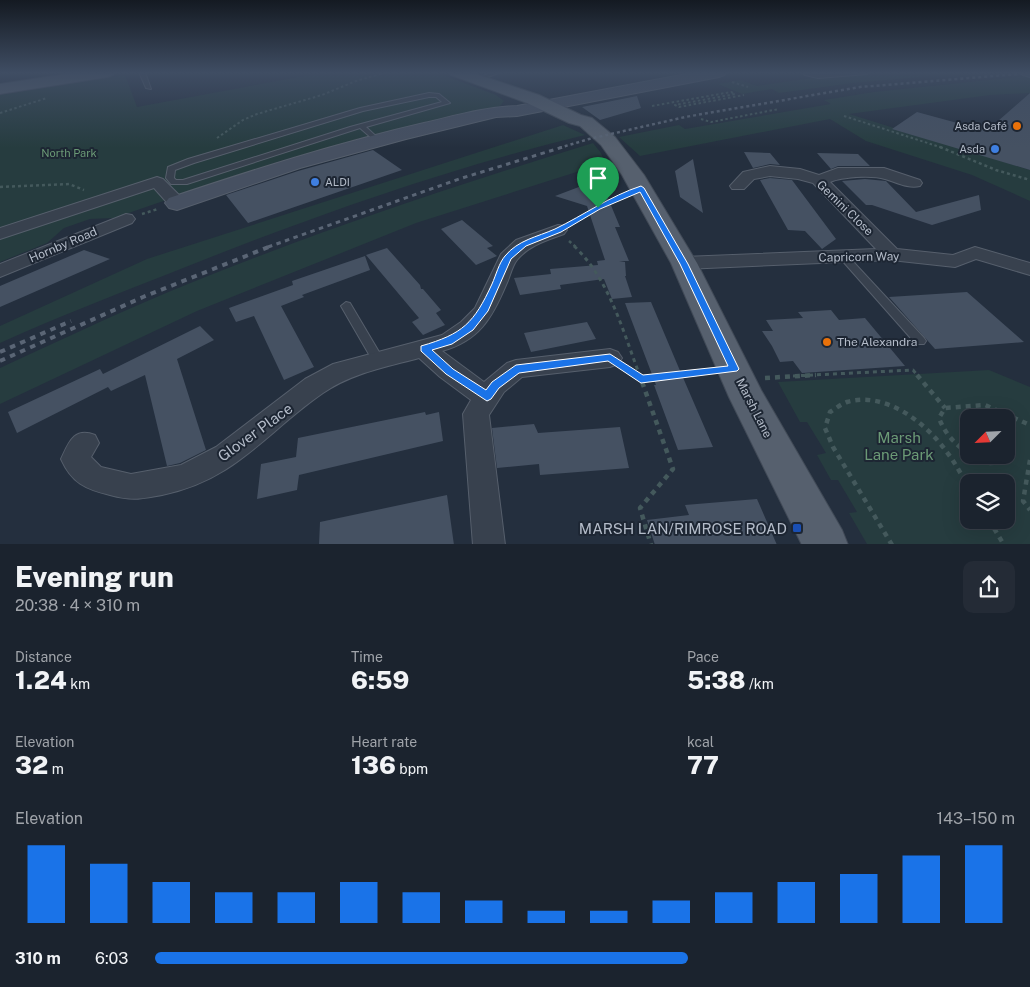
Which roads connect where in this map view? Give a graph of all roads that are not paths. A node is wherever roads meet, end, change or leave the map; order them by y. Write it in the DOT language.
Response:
graph roads {
  1 [pos="418,97"];
  2 [pos="439,97"];
  3 [pos="539,97"];
  4 [pos="564,97"];
  5 [pos="568,97"];
  6 [pos="547,101"];
  7 [pos="361,126"];
  8 [pos="377,140"];
  9 [pos="819,180"];
  10 [pos="914,183"];
  11 [pos="738,186"];
  12 [pos="177,203"];
  13 [pos="126,219"];
  14 [pos="558,230"];
  15 [pos="0,234"];
  16 [pos="891,254"];
  17 [pos="844,256"];
  18 [pos="684,264"];
  19 [pos="1030,269"];
  20 [pos="0,271"];
  21 [pos="346,306"];
  22 [pos="920,342"];
  23 [pos="424,349"];
  24 [pos="610,358"];
  25 [pos="378,360"];
  26 [pos="487,396"];
  27 [pos="85,443"];
  28 [pos="489,544"];
  29 [pos="826,544"];
  1 -- 7 [label="lane"];
  2 -- 7 [label="lane"];
  3 -- 6 [label="main road, Marsh Lane"];
  4 -- 6 [label="street"];
  5 -- 6 [label="street"];
  6 -- 8 [label="street"];
  6 -- 18 [label="main road, Marsh Lane"];
  7 -- 8 [label="lane"];
  8 -- 12 [label="street"];
  9 -- 10 [label="street"];
  9 -- 11 [label="street, Gemini Close"];
  9 -- 16 [label="street, Gemini Close"];
  12 -- 15 [label="street"];
  13 -- 20 [label="street, Hornby Road"];
  14 -- 23 [label="street, Glover Place"];
  16 -- 17 [label="street, Capricorn Way"];
  16 -- 19 [label="street, Capricorn Way"];
  17 -- 18 [label="street, Capricorn Way"];
  17 -- 22 [label="lane"];
  18 -- 29 [label="main road, Marsh Lane"];
  21 -- 25 [label="lane"];
  23 -- 25 [label="street, Glover Place"];
  23 -- 26 [label="street"];
  24 -- 26 [label="street"];
  25 -- 27 [label="street, Glover Place"];
  26 -- 28 [label="street"];
}
